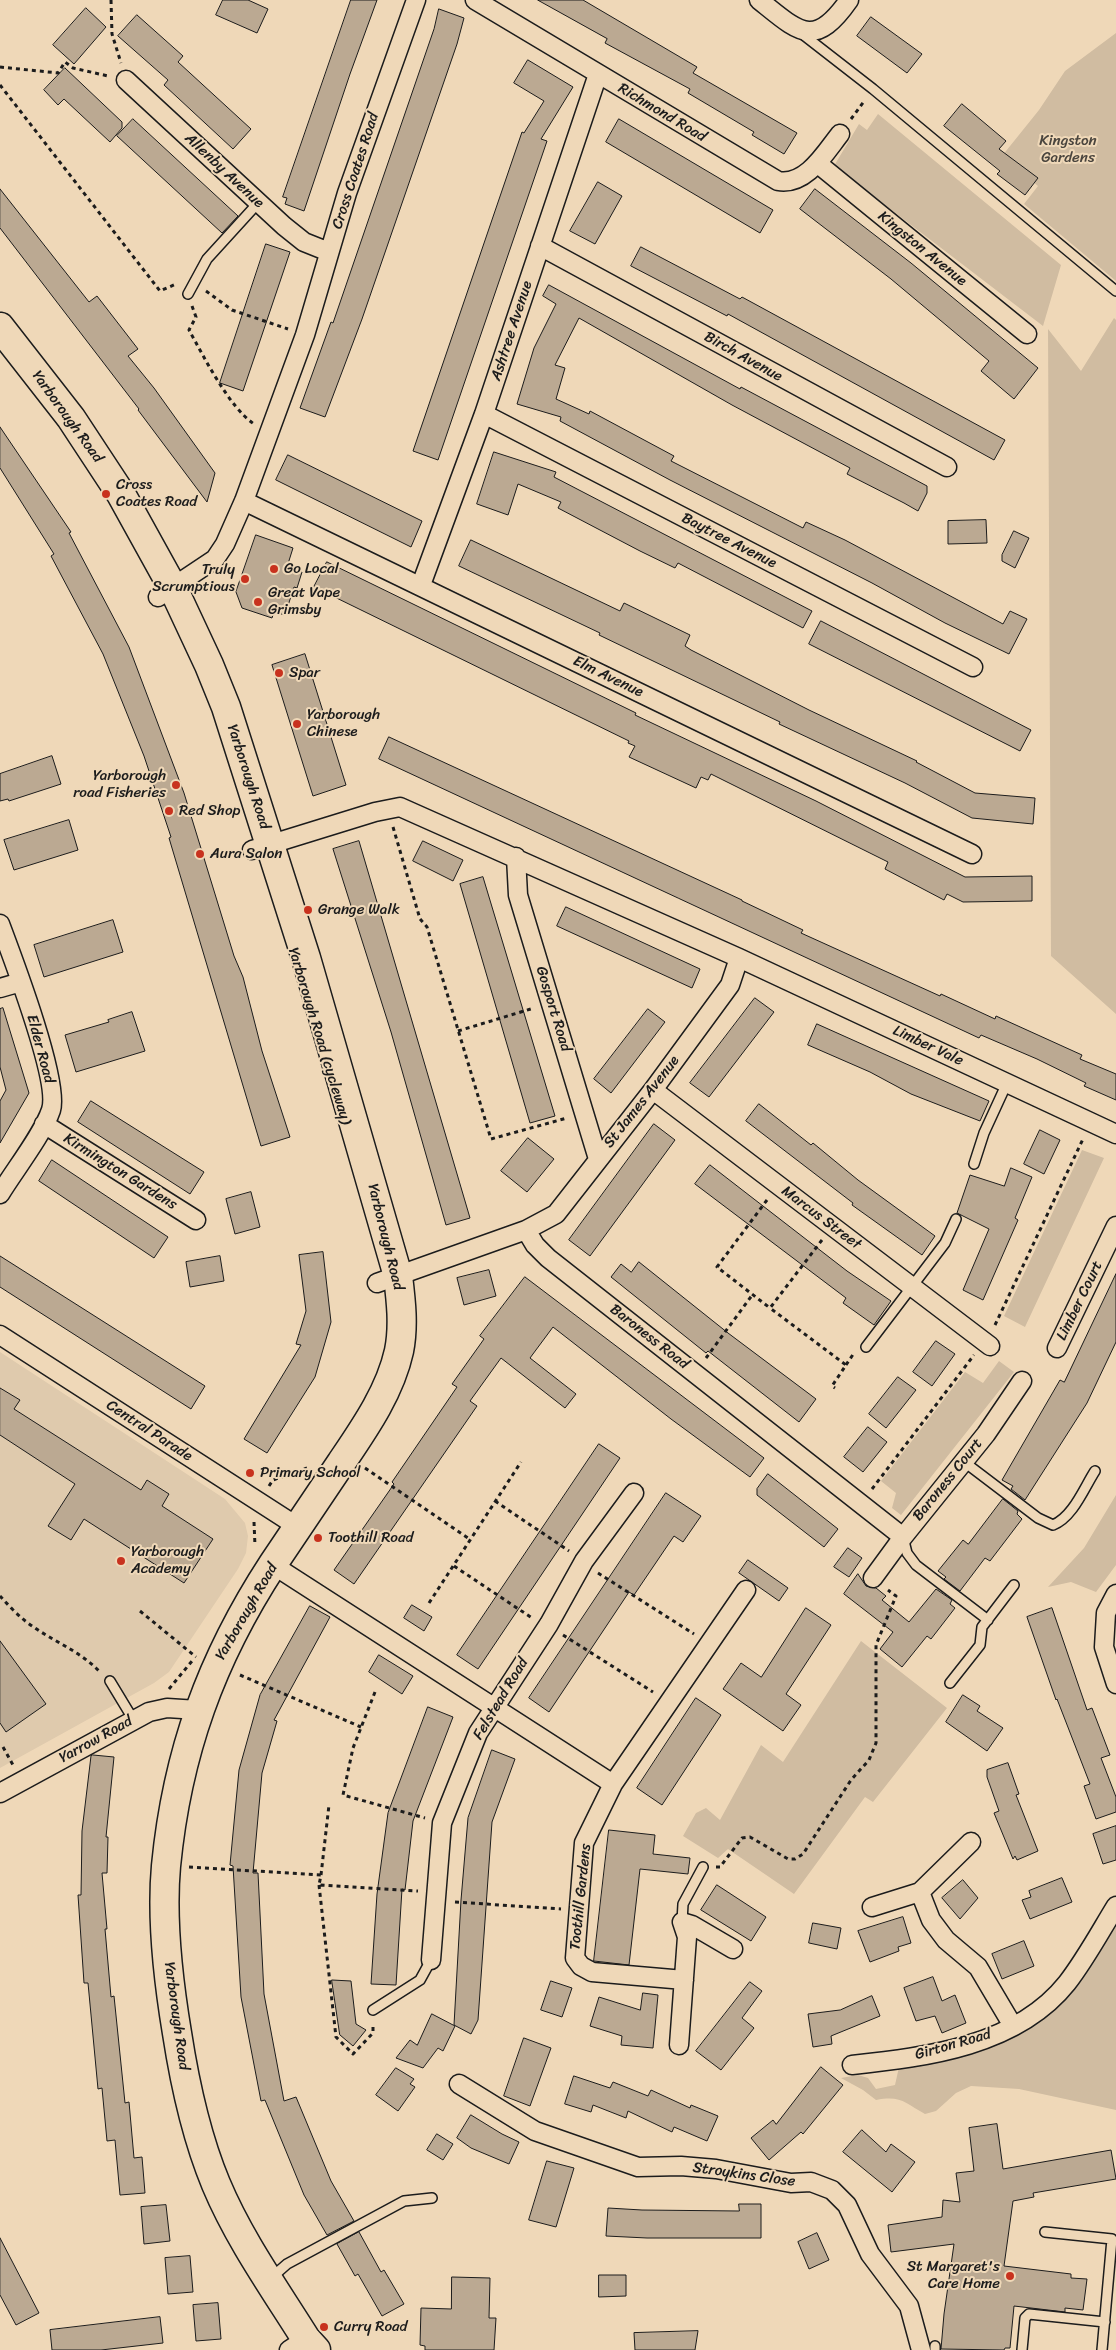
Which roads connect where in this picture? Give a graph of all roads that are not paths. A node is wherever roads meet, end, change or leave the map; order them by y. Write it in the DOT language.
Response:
graph roads {
  1 [pos="416,0"];
  2 [pos="475,0"];
  3 [pos="759,0"];
  4 [pos="849,0"];
  5 [pos="784,20"];
  6 [pos="598,74"];
  7 [pos="126,80"];
  8 [pos="840,134"];
  9 [pos="817,163"];
  10 [pos="258,202"];
  11 [pos="540,246"];
  12 [pos="329,252"];
  13 [pos="1116,290"];
  14 [pos="188,294"];
  15 [pos="0,327"];
  16 [pos="1026,334"];
  17 [pos="484,414"];
  18 [pos="946,467"];
  19 [pos="244,501"];
  20 [pos="421,585"];
  21 [pos="165,592"];
  22 [pos="973,667"];
  23 [pos="261,848"];
  24 [pos="972,854"];
  25 [pos="516,857"];
  26 [pos="0,924"];
  27 [pos="739,958"];
  28 [pos="21,982"];
  29 [pos="0,988"];
  30 [pos="1007,1083"];
  31 [pos="653,1090"];
  32 [pos="44,1124"];
  33 [pos="1116,1134"];
  34 [pos="598,1159"];
  35 [pos="974,1164"];
  36 [pos="0,1194"];
  37 [pos="956,1219"];
  38 [pos="196,1220"];
  39 [pos="1116,1226"];
  40 [pos="526,1230"];
  41 [pos="387,1279"];
  42 [pos="911,1286"];
  43 [pos="0,1335"];
  44 [pos="990,1346"];
  45 [pos="866,1347"];
  46 [pos="1056,1348"];
  47 [pos="1022,1380"];
  48 [pos="962,1461"];
  49 [pos="1095,1471"];
  50 [pos="634,1493"];
  51 [pos="298,1527"];
  52 [pos="903,1537"];
  53 [pos="263,1559"];
  54 [pos="873,1578"];
  55 [pos="1014,1585"];
  56 [pos="746,1590"];
  57 [pos="1116,1594"];
  58 [pos="988,1620"];
  59 [pos="110,1681"];
  60 [pos="950,1683"];
  61 [pos="1116,1684"];
  62 [pos="493,1707"];
  63 [pos="198,1710"];
  64 [pos="133,1719"];
  65 [pos="613,1784"];
  66 [pos="0,1793"];
  67 [pos="970,1842"];
  68 [pos="703,1867"];
  69 [pos="920,1892"];
  70 [pos="1116,1906"];
  71 [pos="872,1907"];
  72 [pos="682,1922"];
  73 [pos="733,1949"];
  74 [pos="431,1960"];
  75 [pos="684,1980"];
  76 [pos="373,2010"];
  77 [pos="1013,2026"];
  78 [pos="679,2045"];
  79 [pos="852,2065"];
  80 [pos="459,2084"];
  81 [pos="432,2198"];
  82 [pos="1045,2232"];
  83 [pos="269,2280"];
  84 [pos="1105,2322"];
  85 [pos="304,2346"];
  86 [pos="930,2349"];
  87 [pos="1022,2350"];
  88 [pos="1102,2350"];
  1 -- 12 [label="street, Cross Coates Road"];
  2 -- 6 [label="street, Richmond Road"];
  3 -- 5 [label="street"];
  4 -- 5 [label="street"];
  5 -- 13 [label="lane"];
  6 -- 9 [label="street, Richmond Road"];
  6 -- 11 [label="street, Ashtree Avenue"];
  7 -- 10 [label="street, Allenby Avenue"];
  8 -- 9 [label="street, Richmond Road"];
  9 -- 16 [label="street, Kingston Avenue"];
  10 -- 12 [label="street, Allenby Avenue"];
  10 -- 14 [label="lane"];
  11 -- 17 [label="street, Ashtree Avenue"];
  11 -- 18 [label="street, Birch Avenue"];
  12 -- 19 [label="street, Cross Coates Road"];
  15 -- 21 [label="main road, Yarborough Road"];
  17 -- 20 [label="street, Ashtree Avenue"];
  17 -- 22 [label="street, Baytree Avenue"];
  19 -- 20 [label="street, Elm Avenue"];
  19 -- 21 [label="street, Cross Coates Road"];
  20 -- 24 [label="street, Elm Avenue"];
  21 -- 23 [label="main road, Yarborough Road"];
  23 -- 25 [label="street"];
  23 -- 41 [label="main road, Yarborough Road"];
  25 -- 27 [label="street"];
  25 -- 34 [label="street, Gosport Road"];
  26 -- 28 [label="street, Elder Road"];
  27 -- 30 [label="street, Limber Vale"];
  27 -- 31 [label="street, St James Avenue"];
  28 -- 29 [label="street"];
  28 -- 32 [label="street, Elder Road"];
  30 -- 33 [label="street, Limber Vale"];
  30 -- 35 [label="lane"];
  31 -- 34 [label="street, St James Avenue"];
  31 -- 42 [label="street, Marcus Street"];
  32 -- 36 [label="street, Elder Road"];
  32 -- 38 [label="street, Kirmington Gardens"];
  34 -- 40 [label="street, St James Avenue"];
  37 -- 42 [label="lane"];
  39 -- 46 [label="street, Limber Court"];
  40 -- 41 [label="street"];
  40 -- 52 [label="street, Baroness Road"];
  41 -- 51 [label="main road, Yarborough Road"];
  42 -- 44 [label="street, Marcus Street"];
  42 -- 45 [label="lane"];
  43 -- 51 [label="street, Central Parade"];
  47 -- 48 [label="street, Baroness Court"];
  48 -- 49 [label="lane"];
  48 -- 52 [label="street, Baroness Court"];
  50 -- 62 [label="street, Felstead Road"];
  51 -- 53 [label="main road, Yarborough Road"];
  52 -- 54 [label="street, Baroness Court"];
  52 -- 58 [label="lane"];
  53 -- 62 [label="street"];
  53 -- 63 [label="main road, Yarborough Road"];
  55 -- 58 [label="lane"];
  56 -- 65 [label="street, Toothill Gardens"];
  57 -- 61 [label="street"];
  58 -- 60 [label="lane"];
  59 -- 64 [label="lane"];
  62 -- 65 [label="street"];
  62 -- 74 [label="street, Felstead Road"];
  63 -- 64 [label="street, Yarrow Road"];
  63 -- 83 [label="main road, Yarborough Road"];
  64 -- 66 [label="street, Yarrow Road"];
  65 -- 75 [label="street, Toothill Gardens"];
  67 -- 69 [label="street"];
  68 -- 72 [label="lane"];
  69 -- 71 [label="street"];
  69 -- 77 [label="street"];
  70 -- 77 [label="street, Girton Road"];
  72 -- 73 [label="street"];
  72 -- 75 [label="street"];
  74 -- 76 [label="lane"];
  75 -- 78 [label="street"];
  77 -- 79 [label="street, Girton Road"];
  80 -- 86 [label="street, Stroykins Close"];
  81 -- 83 [label="lane"];
  82 -- 84 [label="lane"];
  83 -- 85 [label="main road, Yarborough Road"];
  84 -- 87 [label="lane"];
  84 -- 88 [label="lane"];
}
